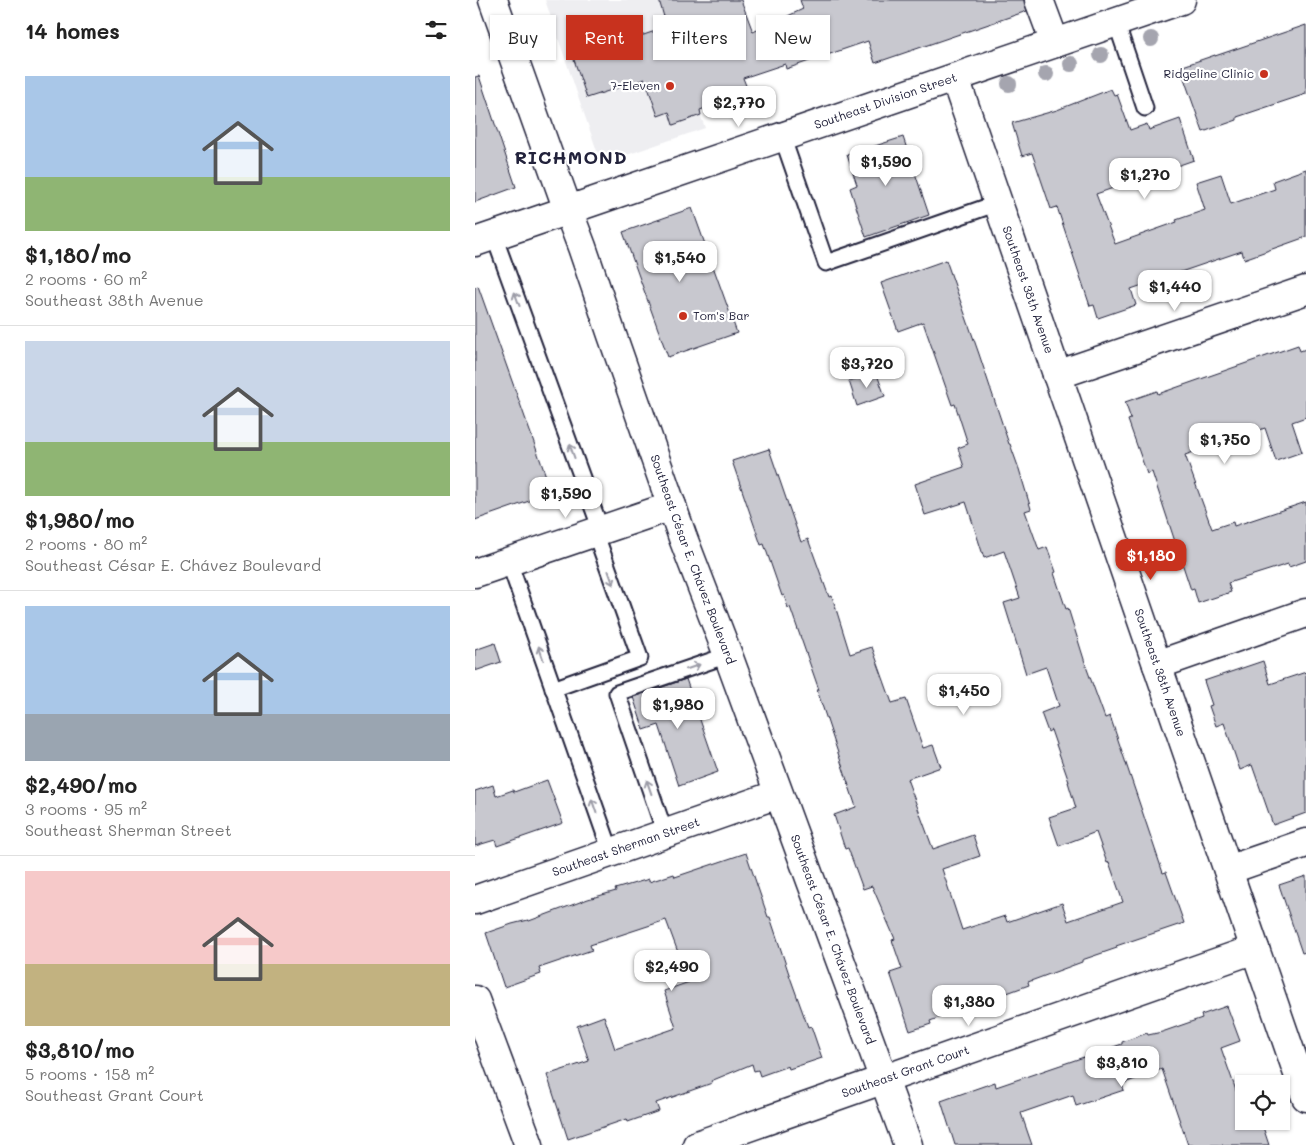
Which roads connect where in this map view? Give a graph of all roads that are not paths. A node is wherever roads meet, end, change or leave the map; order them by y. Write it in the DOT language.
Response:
graph roads {
  1 [pos="493,0"];
  2 [pos="1039,0"];
  3 [pos="1181,0"];
  4 [pos="1116,22"];
  5 [pos="1055,44"];
  6 [pos="955,78"];
  7 [pos="1145,108"];
  8 [pos="782,136"];
  9 [pos="998,203"];
  10 [pos="568,210"];
  11 [pos="484,239"];
  12 [pos="1306,290"];
  13 [pos="1057,375"];
  14 [pos="672,506"];
  15 [pos="598,531"];
  16 [pos="509,562"];
  17 [pos="475,573"];
  18 [pos="1306,613"];
  19 [pos="728,655"];
  20 [pos="1157,665"];
  21 [pos="553,689"];
  22 [pos="778,794"];
  23 [pos="665,833"];
  24 [pos="1306,843"];
  25 [pos="611,852"];
  26 [pos="1228,870"];
  27 [pos="475,900"];
  28 [pos="1255,949"];
  29 [pos="475,1000"];
  30 [pos="884,1080"];
  31 [pos="1306,1097"];
  32 [pos="529,1145"];
  33 [pos="697,1145"];
  34 [pos="908,1145"];
  1 -- 10 [label="street, Southeast César E. Chávez Boulevard"];
  2 -- 5 [label="street"];
  3 -- 4 [label="street, Southeast Division Street"];
  4 -- 5 [label="street, Southeast Division Street"];
  4 -- 7 [label="lane"];
  5 -- 6 [label="street, Southeast Division Street"];
  6 -- 8 [label="street, Southeast Division Street"];
  6 -- 9 [label="street, Southeast 38th Avenue"];
  8 -- 9 [label="lane"];
  8 -- 10 [label="street, Southeast Division Street"];
  9 -- 13 [label="street, Southeast 38th Avenue"];
  10 -- 11 [label="street, Southeast Division Street"];
  10 -- 14 [label="street, Southeast César E. Chávez Boulevard"];
  15 -- 11 [label="lane, one-way"];
  12 -- 13 [label="street"];
  13 -- 20 [label="street, Southeast 38th Avenue"];
  14 -- 15 [label="street"];
  14 -- 19 [label="street, Southeast César E. Chávez Boulevard"];
  15 -- 16 [label="street"];
  15 -- 21 [label="lane, one-way"];
  16 -- 17 [label="street"];
  21 -- 16 [label="lane, one-way"];
  18 -- 20 [label="street"];
  19 -- 22 [label="street, Southeast César E. Chávez Boulevard"];
  23 -- 19 [label="lane, one-way"];
  20 -- 26 [label="street, Southeast 38th Avenue"];
  25 -- 21 [label="lane, one-way"];
  22 -- 23 [label="street, Southeast Sherman Street"];
  22 -- 30 [label="street, Southeast César E. Chávez Boulevard"];
  23 -- 25 [label="street, Southeast Sherman Street"];
  24 -- 26 [label="street"];
  25 -- 27 [label="street, Southeast Sherman Street"];
  26 -- 28 [label="street, Southeast 38th Avenue"];
  28 -- 30 [label="street, Southeast Grant Court"];
  28 -- 31 [label="street, Southeast 38th Avenue"];
  29 -- 32 [label="street"];
  30 -- 33 [label="street, Southeast Grant Court"];
  30 -- 34 [label="street, Southeast César E. Chávez Boulevard"];
}
